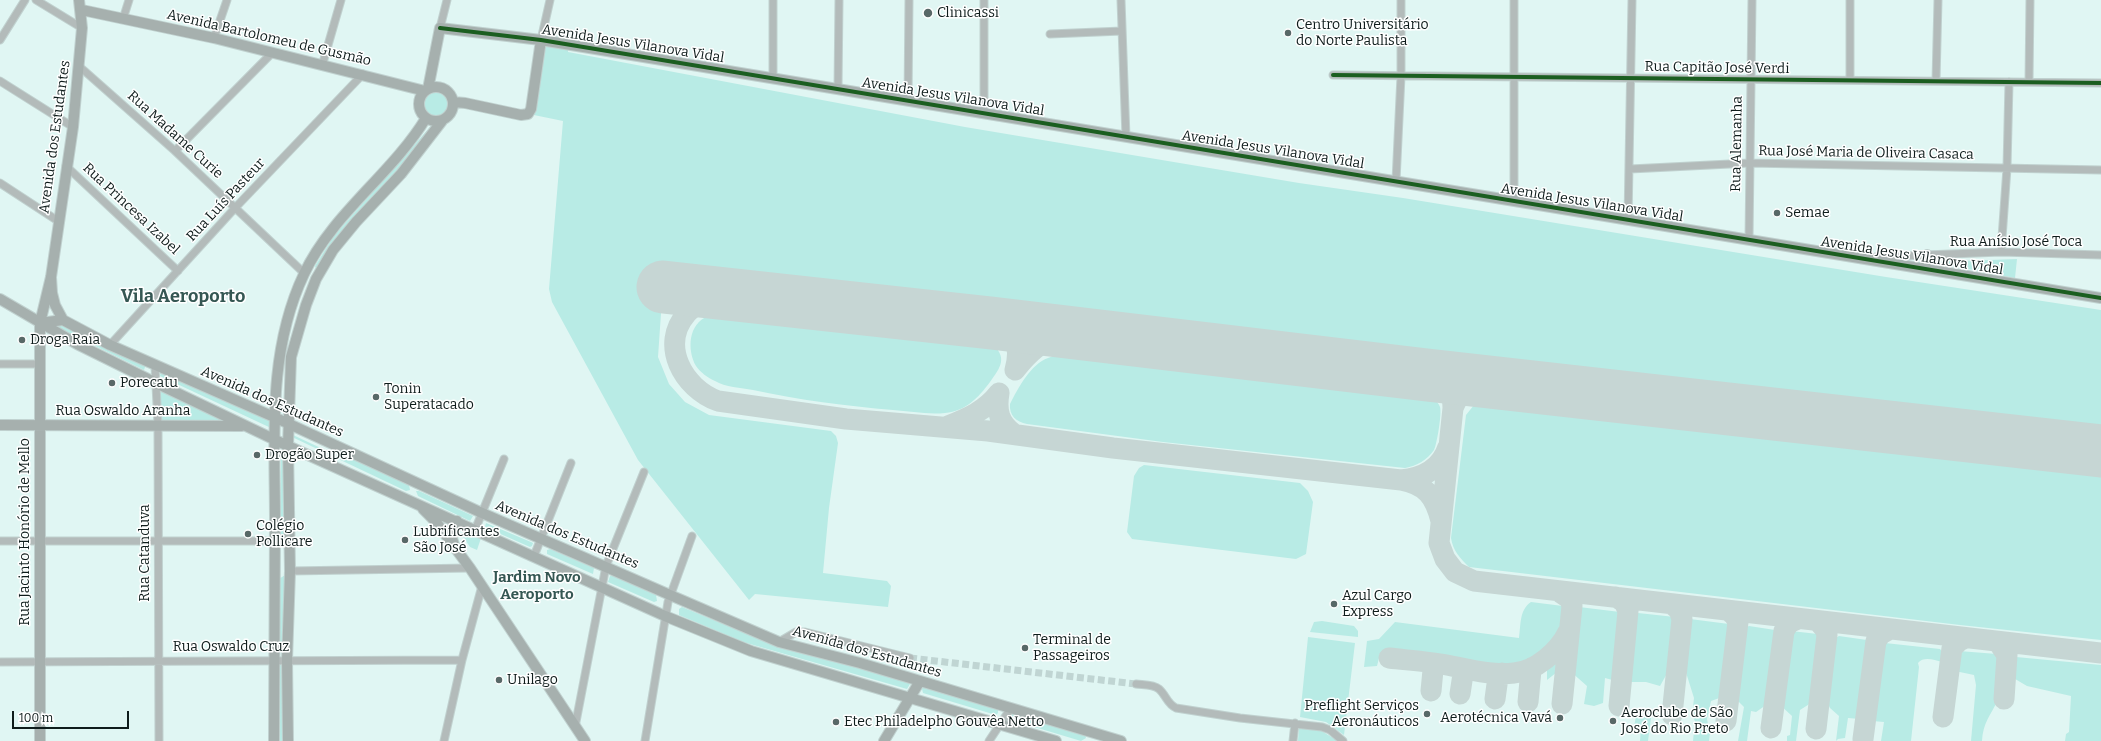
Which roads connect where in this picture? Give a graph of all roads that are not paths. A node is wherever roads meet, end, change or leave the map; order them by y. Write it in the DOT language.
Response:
graph roads {
  1 [pos="25,0"];
  2 [pos="36,0"];
  3 [pos="129,0"];
  4 [pos="227,0"];
  5 [pos="341,0"];
  6 [pos="447,0"];
  7 [pos="550,0"];
  8 [pos="773,0"];
  9 [pos="838,0"];
  10 [pos="909,0"];
  11 [pos="984,0"];
  12 [pos="1121,0"];
  13 [pos="1401,0"];
  14 [pos="1514,0"];
  15 [pos="1632,0"];
  16 [pos="1752,0"];
  17 [pos="1850,0"];
  18 [pos="1938,0"];
  19 [pos="2030,0"];
  20 [pos="80,5"];
  21 [pos="123,19"];
  22 [pos="82,28"];
  23 [pos="440,28"];
  24 [pos="1122,30"];
  25 [pos="1050,34"];
  26 [pos="214,38"];
  27 [pos="0,40"];
  28 [pos="541,40"];
  29 [pos="273,52"];
  30 [pos="80,66"];
  31 [pos="322,66"];
  32 [pos="363,74"];
  33 [pos="1334,75"];
  34 [pos="1401,76"];
  35 [pos="1514,77"];
  36 [pos="773,78"];
  37 [pos="1630,78"];
  38 [pos="1751,79"];
  39 [pos="1850,80"];
  40 [pos="0,81"];
  41 [pos="1936,81"];
  42 [pos="2009,82"];
  43 [pos="2029,82"];
  44 [pos="2101,83"];
  45 [pos="838,89"];
  46 [pos="427,90"];
  47 [pos="908,101"];
  48 [pos="454,102"];
  49 [pos="984,113"];
  50 [pos="426,118"];
  51 [pos="442,121"];
  52 [pos="73,127"];
  53 [pos="1126,137"];
  54 [pos="175,151"];
  55 [pos="1750,163"];
  56 [pos="66,166"];
  57 [pos="2007,168"];
  58 [pos="1630,170"];
  59 [pos="2101,170"];
  60 [pos="1396,181"];
  61 [pos="0,183"];
  62 [pos="1514,201"];
  63 [pos="235,208"];
  64 [pos="1628,220"];
  65 [pos="58,221"];
  66 [pos="1749,240"];
  67 [pos="2001,252"];
  68 [pos="1927,255"];
  69 [pos="2101,255"];
  70 [pos="1858,258"];
  71 [pos="1926,269"];
  72 [pos="178,270"];
  73 [pos="304,273"];
  74 [pos="51,277"];
  75 [pos="2101,298"];
  76 [pos="2,302"];
  77 [pos="63,320"];
  78 [pos="40,323"];
  79 [pos="286,324"];
  80 [pos="296,338"];
  81 [pos="110,345"];
  82 [pos="0,364"];
  83 [pos="39,364"];
  84 [pos="155,365"];
  85 [pos="156,384"];
  86 [pos="274,417"];
  87 [pos="289,424"];
  88 [pos="0,425"];
  89 [pos="39,425"];
  90 [pos="158,426"];
  91 [pos="246,426"];
  92 [pos="275,439"];
  93 [pos="288,446"];
  94 [pos="504,459"];
  95 [pos="571,463"];
  96 [pos="644,472"];
  97 [pos="416,483"];
  98 [pos="414,502"];
  99 [pos="482,513"];
  100 [pos="457,521"];
  101 [pos="475,530"];
  102 [pos="692,536"];
  103 [pos="541,538"];
  104 [pos="39,540"];
  105 [pos="159,540"];
  106 [pos="0,541"];
  107 [pos="275,541"];
  108 [pos="457,550"];
  109 [pos="534,556"];
  110 [pos="606,566"];
  111 [pos="470,568"];
  112 [pos="290,571"];
  113 [pos="482,586"];
  114 [pos="601,586"];
  115 [pos="670,595"];
  116 [pos="665,616"];
  117 [pos="779,642"];
  118 [pos="910,658"];
  119 [pos="158,660"];
  120 [pos="274,660"];
  121 [pos="288,660"];
  122 [pos="462,660"];
  123 [pos="0,662"];
  124 [pos="40,663"];
  125 [pos="920,681"];
  126 [pos="1136,684"];
  127 [pos="910,699"];
  128 [pos="1010,708"];
  129 [pos="1296,723"];
  130 [pos="999,725"];
  131 [pos="575,727"];
  132 [pos="1093,737"];
  133 [pos="40,741"];
  134 [pos="159,741"];
  135 [pos="274,741"];
  136 [pos="288,741"];
  137 [pos="444,741"];
  138 [pos="585,741"];
  139 [pos="645,741"];
  140 [pos="884,741"];
  141 [pos="989,741"];
  142 [pos="1056,741"];
  143 [pos="1122,741"];
  144 [pos="1293,741"];
  145 [pos="1343,741"];
  1 -- 27 [label="street"];
  2 -- 22 [label="street"];
  3 -- 21 [label="street"];
  4 -- 26 [label="street"];
  5 -- 31 [label="street"];
  6 -- 23 [label="street"];
  7 -- 28 [label="street"];
  8 -- 36 [label="street"];
  9 -- 45 [label="street"];
  10 -- 47 [label="street"];
  11 -- 49 [label="street"];
  12 -- 24 [label="street"];
  13 -- 34 [label="street"];
  14 -- 35 [label="street"];
  15 -- 37 [label="street"];
  16 -- 38 [label="street, Rua Alemanha"];
  17 -- 39 [label="street"];
  18 -- 41 [label="street"];
  19 -- 43 [label="street"];
  20 -- 21 [label="street, Avenida Bartolomeu de Gusmão"];
  20 -- 22 [label="street, Avenida dos Estudantes"];
  21 -- 26 [label="street, Avenida Bartolomeu de Gusmão"];
  22 -- 30 [label="street, Avenida dos Estudantes"];
  23 -- 28 [label="street, Avenida Jesus Vilanova Vidal"];
  23 -- 46 [label="street"];
  24 -- 25 [label="street"];
  24 -- 53 [label="street"];
  26 -- 29 [label="street, Avenida Bartolomeu de Gusmão"];
  28 -- 36 [label="street, Avenida Jesus Vilanova Vidal"];
  28 -- 48 [label="street"];
  29 -- 31 [label="street, Avenida Bartolomeu de Gusmão"];
  29 -- 54 [label="street"];
  30 -- 52 [label="street, Avenida dos Estudantes"];
  30 -- 54 [label="street, Rua Madame Curie"];
  31 -- 32 [label="street, Avenida Bartolomeu de Gusmão"];
  32 -- 46 [label="street, Avenida Bartolomeu de Gusmão"];
  32 -- 63 [label="street, Rua Luís Pasteur"];
  33 -- 34 [label="street, Rua Capitão José Verdi"];
  34 -- 35 [label="street, Rua Capitão José Verdi"];
  34 -- 60 [label="street"];
  35 -- 37 [label="street, Rua Capitão José Verdi"];
  35 -- 62 [label="street"];
  36 -- 45 [label="street, Avenida Jesus Vilanova Vidal"];
  37 -- 38 [label="street, Rua Capitão José Verdi"];
  37 -- 58 [label="street"];
  38 -- 39 [label="street, Rua Capitão José Verdi"];
  38 -- 55 [label="street, Rua Alemanha"];
  39 -- 41 [label="street, Rua Capitão José Verdi"];
  40 -- 52 [label="street"];
  41 -- 42 [label="street, Rua Capitão José Verdi"];
  42 -- 43 [label="street, Rua Capitão José Verdi"];
  42 -- 57 [label="street"];
  43 -- 44 [label="street, Rua Capitão José Verdi"];
  45 -- 47 [label="street, Avenida Jesus Vilanova Vidal"];
  46 -- 48 [label="street"];
  46 -- 50 [label="street"];
  47 -- 49 [label="street, Avenida Jesus Vilanova Vidal"];
  48 -- 51 [label="street"];
  49 -- 53 [label="street, Avenida Jesus Vilanova Vidal"];
  50 -- 51 [label="street"];
  50 -- 73 [label="street"];
  51 -- 80 [label="street"];
  52 -- 56 [label="street, Avenida dos Estudantes"];
  53 -- 60 [label="street, Avenida Jesus Vilanova Vidal"];
  54 -- 63 [label="street, Rua Madame Curie"];
  55 -- 57 [label="street, Rua José Maria de Oliveira Casaca"];
  55 -- 58 [label="street, Rua José Maria de Oliveira Casaca"];
  55 -- 66 [label="street, Rua Alemanha"];
  56 -- 65 [label="street, Avenida dos Estudantes"];
  56 -- 72 [label="street, Rua Princesa Izabel"];
  57 -- 59 [label="street, Rua José Maria de Oliveira Casaca"];
  57 -- 67 [label="street"];
  58 -- 64 [label="street"];
  60 -- 62 [label="street, Avenida Jesus Vilanova Vidal"];
  61 -- 65 [label="street"];
  62 -- 64 [label="street, Avenida Jesus Vilanova Vidal"];
  63 -- 72 [label="street, Rua Luís Pasteur"];
  63 -- 73 [label="street, Rua Madame Curie"];
  64 -- 66 [label="street, Avenida Jesus Vilanova Vidal"];
  65 -- 74 [label="street, Avenida dos Estudantes"];
  66 -- 70 [label="street, Avenida Jesus Vilanova Vidal"];
  67 -- 68 [label="street, Rua Anísio José Toca"];
  67 -- 69 [label="street, Rua Anísio José Toca"];
  68 -- 70 [label="street, Rua Anísio José Toca"];
  68 -- 71 [label="street"];
  70 -- 71 [label="street, Avenida Jesus Vilanova Vidal"];
  71 -- 75 [label="street, Avenida Jesus Vilanova Vidal"];
  72 -- 81 [label="street, Rua Luís Pasteur"];
  73 -- 79 [label="street"];
  74 -- 77 [label="street, Avenida dos Estudantes"];
  74 -- 78 [label="street, Avenida dos Estudantes"];
  76 -- 78 [label="street"];
  77 -- 78 [label="street"];
  77 -- 81 [label="street, Avenida dos Estudantes"];
  78 -- 83 [label="street, Rua Jacinto Honório de Mello"];
  78 -- 85 [label="street"];
  79 -- 80 [label="street"];
  79 -- 86 [label="street"];
  80 -- 87 [label="street"];
  81 -- 84 [label="street, Avenida dos Estudantes"];
  82 -- 83 [label="street"];
  83 -- 89 [label="street, Rua Jacinto Honório de Mello"];
  84 -- 85 [label="street, Rua Catanduva"];
  84 -- 86 [label="street, Avenida dos Estudantes"];
  85 -- 90 [label="street, Rua Catanduva"];
  85 -- 91 [label="street"];
  86 -- 87 [label="street, Avenida dos Estudantes"];
  86 -- 92 [label="street"];
  87 -- 93 [label="street"];
  87 -- 97 [label="street, Avenida dos Estudantes"];
  88 -- 89 [label="street, Rua Oswaldo Aranha"];
  89 -- 90 [label="street, Rua Oswaldo Aranha"];
  89 -- 104 [label="street, Rua Jacinto Honório de Mello"];
  90 -- 91 [label="street, Rua Oswaldo Aranha"];
  90 -- 105 [label="street, Rua Catanduva"];
  91 -- 92 [label="street"];
  92 -- 93 [label="street"];
  92 -- 107 [label="street"];
  93 -- 98 [label="street"];
  93 -- 112 [label="street"];
  94 -- 99 [label="street"];
  95 -- 103 [label="street"];
  96 -- 110 [label="street"];
  97 -- 98 [label="street"];
  97 -- 99 [label="street, Avenida dos Estudantes"];
  98 -- 100 [label="street"];
  98 -- 108 [label="street"];
  99 -- 101 [label="street"];
  99 -- 103 [label="street, Avenida dos Estudantes"];
  100 -- 101 [label="street"];
  100 -- 108 [label="street"];
  101 -- 109 [label="street"];
  102 -- 115 [label="street"];
  103 -- 109 [label="street"];
  103 -- 110 [label="street, Avenida dos Estudantes"];
  104 -- 105 [label="street"];
  104 -- 106 [label="street"];
  104 -- 124 [label="street, Rua Jacinto Honório de Mello"];
  105 -- 107 [label="street"];
  105 -- 119 [label="street, Rua Catanduva"];
  107 -- 120 [label="street"];
  108 -- 111 [label="street"];
  109 -- 114 [label="street"];
  110 -- 114 [label="street"];
  110 -- 115 [label="street, Avenida dos Estudantes"];
  111 -- 112 [label="street"];
  111 -- 113 [label="street"];
  112 -- 121 [label="street"];
  113 -- 122 [label="street"];
  113 -- 131 [label="street"];
  114 -- 116 [label="street"];
  114 -- 131 [label="street"];
  115 -- 116 [label="street"];
  115 -- 117 [label="street, Avenida dos Estudantes"];
  116 -- 127 [label="street"];
  116 -- 139 [label="street"];
  117 -- 118 [label="street"];
  117 -- 125 [label="street, Avenida dos Estudantes"];
  119 -- 120 [label="street, Rua Oswaldo Cruz"];
  119 -- 124 [label="street, Rua Oswaldo Cruz"];
  119 -- 134 [label="street, Rua Catanduva"];
  120 -- 121 [label="street, Rua Oswaldo Cruz"];
  120 -- 135 [label="street"];
  121 -- 122 [label="street, Rua Oswaldo Cruz"];
  121 -- 136 [label="street"];
  122 -- 137 [label="street"];
  123 -- 124 [label="street, Rua Oswaldo Cruz"];
  124 -- 133 [label="street, Rua Jacinto Honório de Mello"];
  125 -- 127 [label="street"];
  125 -- 128 [label="street, Avenida dos Estudantes"];
  126 -- 129 [label="street"];
  127 -- 130 [label="street"];
  127 -- 140 [label="street"];
  128 -- 130 [label="street"];
  128 -- 132 [label="street, Avenida dos Estudantes"];
  129 -- 144 [label="street"];
  129 -- 145 [label="street"];
  130 -- 141 [label="street"];
  130 -- 142 [label="street"];
  131 -- 138 [label="street"];
  132 -- 143 [label="street, Avenida dos Estudantes"];
}
